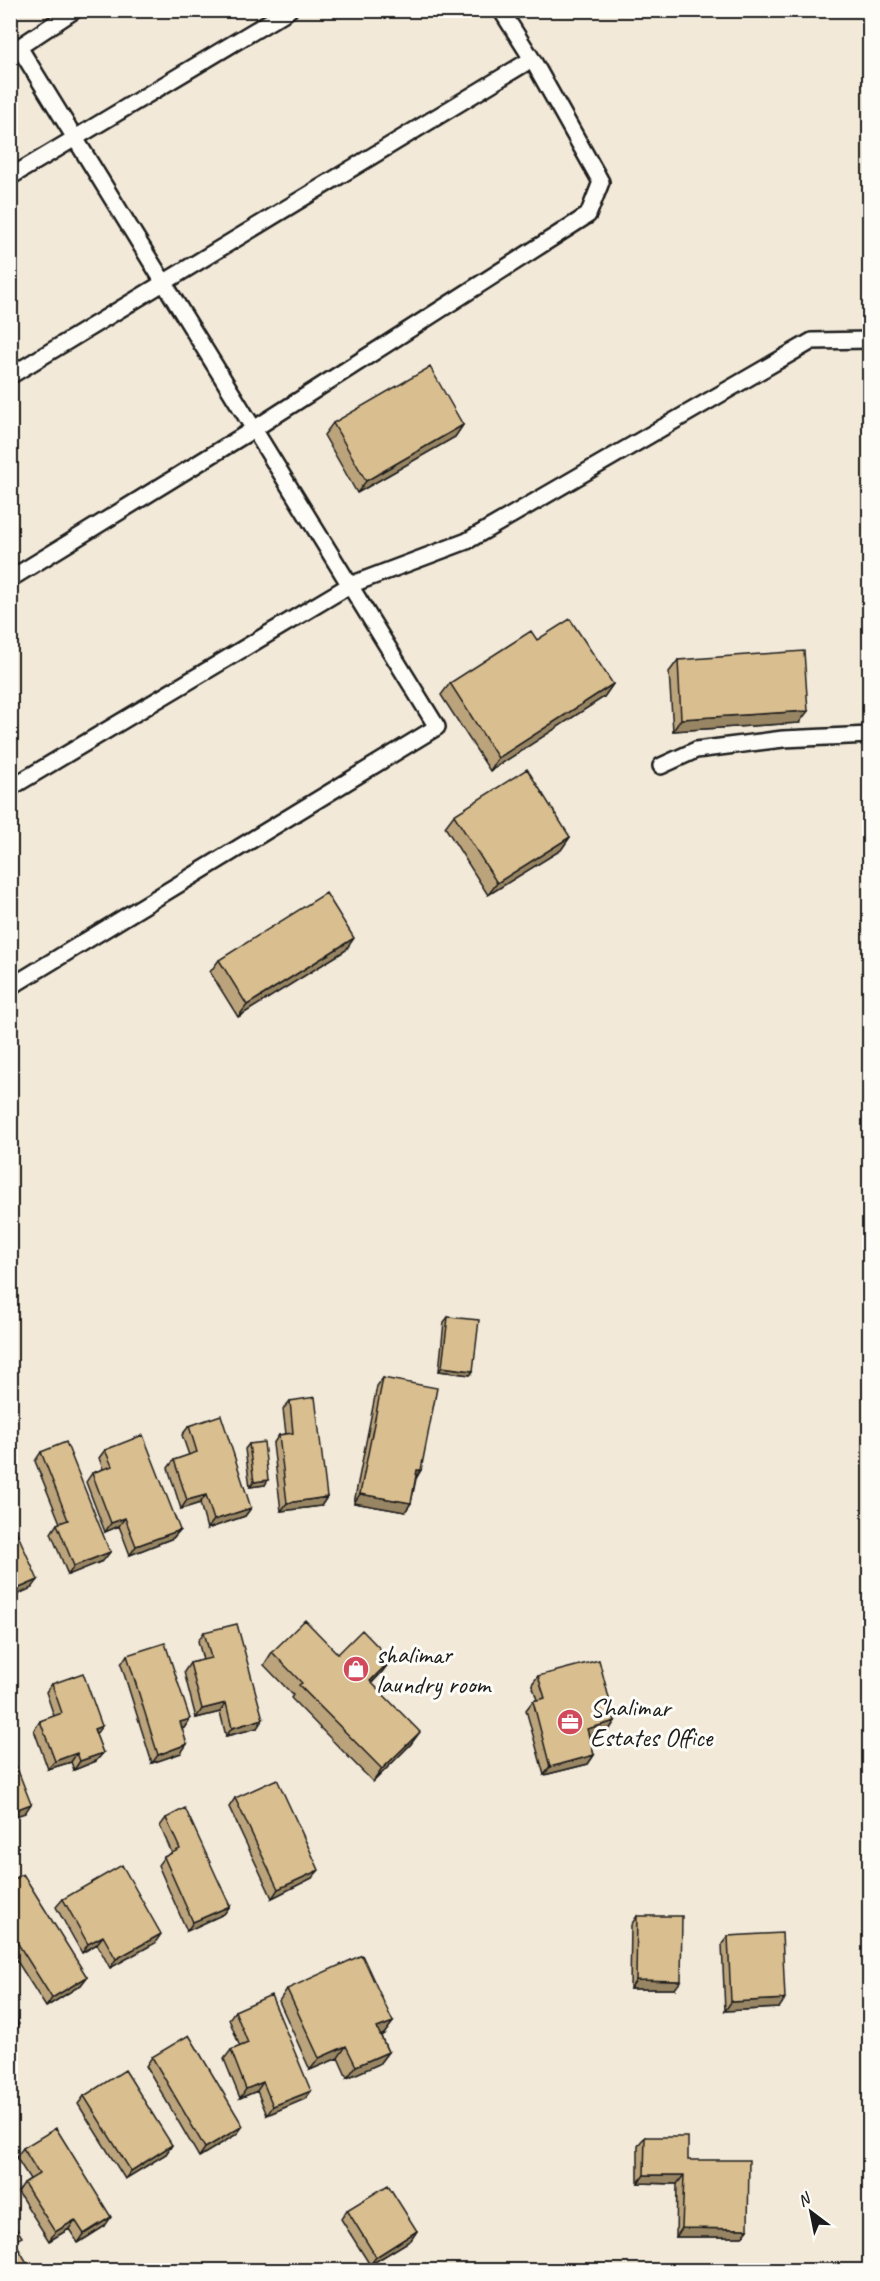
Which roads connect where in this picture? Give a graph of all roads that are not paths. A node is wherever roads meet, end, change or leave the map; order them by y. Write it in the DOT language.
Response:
graph roads {
  1 [pos="75,10"];
  2 [pos="289,10"];
  3 [pos="501,10"];
  4 [pos="15,50"];
  5 [pos="532,59"];
  6 [pos="76,138"];
  7 [pos="10,177"];
  8 [pos="165,283"];
  9 [pos="870,340"];
  10 [pos="10,376"];
  11 [pos="254,429"];
  12 [pos="10,579"];
  13 [pos="350,585"];
  14 [pos="870,735"];
  15 [pos="661,766"];
  16 [pos="10,788"];
  17 [pos="10,987"];
  1 -- 4 [label="lane"];
  2 -- 6 [label="lane"];
  3 -- 5 [label="lane"];
  4 -- 6 [label="lane"];
  5 -- 8 [label="lane"];
  5 -- 11 [label="lane"];
  6 -- 7 [label="lane"];
  6 -- 8 [label="lane"];
  8 -- 10 [label="lane"];
  8 -- 11 [label="lane"];
  9 -- 13 [label="lane"];
  11 -- 12 [label="lane"];
  11 -- 13 [label="lane"];
  13 -- 16 [label="lane"];
  13 -- 17 [label="lane"];
  14 -- 15 [label="lane"];
}
